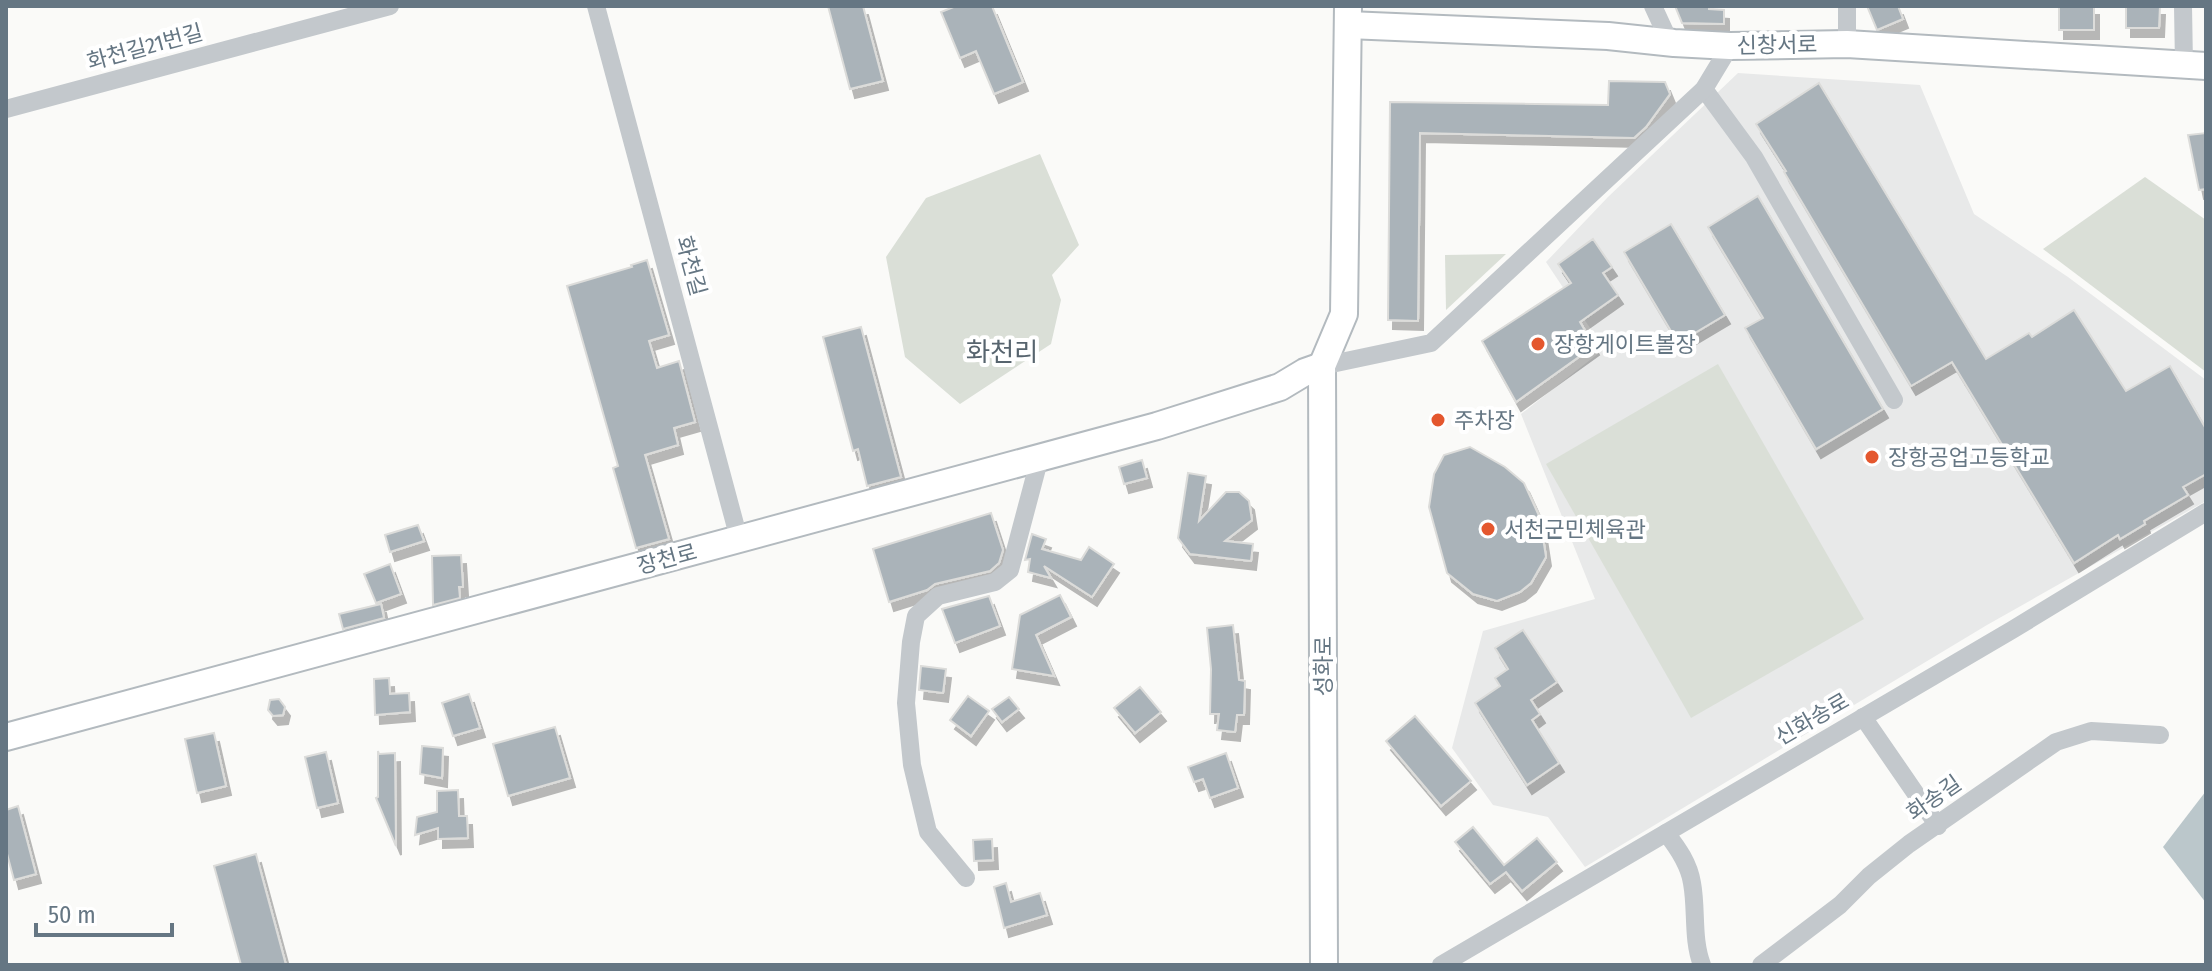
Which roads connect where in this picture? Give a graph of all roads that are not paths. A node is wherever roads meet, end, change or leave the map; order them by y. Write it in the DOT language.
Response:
graph roads {
  1 [pos="390,6"];
  2 [pos="596,6"];
  3 [pos="1653,6"];
  4 [pos="1847,6"];
  5 [pos="2183,6"];
  6 [pos="1348,16"];
  7 [pos="1670,43"];
  8 [pos="1847,44"];
  9 [pos="1730,46"];
  10 [pos="2195,65"];
  11 [pos="1704,89"];
  12 [pos="6,109"];
  13 [pos="1322,366"];
  14 [pos="1894,400"];
  15 [pos="1040,457"];
  16 [pos="2206,512"];
  17 [pos="739,539"];
  18 [pos="1863,717"];
  19 [pos="2160,735"];
  20 [pos="6,737"];
  21 [pos="1938,826"];
  22 [pos="1666,833"];
  23 [pos="966,878"];
  24 [pos="1324,965"];
  25 [pos="1441,965"];
  26 [pos="1702,965"];
  27 [pos="1761,965"];
  1 -- 12 [label="street, 화천길21번길"];
  2 -- 17 [label="street, 화천길"];
  3 -- 7 [label="street"];
  4 -- 8 [label="street"];
  5 -- 10 [label="street"];
  6 -- 7 [label="main road, 신창서로"];
  6 -- 13 [label="main road, 성화로"];
  7 -- 9 [label="main road, 신창서로"];
  8 -- 9 [label="main road, 신창서로"];
  8 -- 10 [label="main road, 신창서로"];
  9 -- 11 [label="street"];
  11 -- 13 [label="street"];
  11 -- 14 [label="street"];
  13 -- 15 [label="main road, 장천로"];
  13 -- 24 [label="main road, 성화로"];
  15 -- 17 [label="main road, 장천로"];
  15 -- 23 [label="street"];
  16 -- 18 [label="street, 신화송로"];
  17 -- 20 [label="main road, 장천로"];
  18 -- 21 [label="street"];
  18 -- 22 [label="street, 신화송로"];
  19 -- 21 [label="street, 화송길"];
  21 -- 27 [label="street, 화송길"];
  22 -- 25 [label="street, 신화송로"];
  22 -- 26 [label="street"];
}
